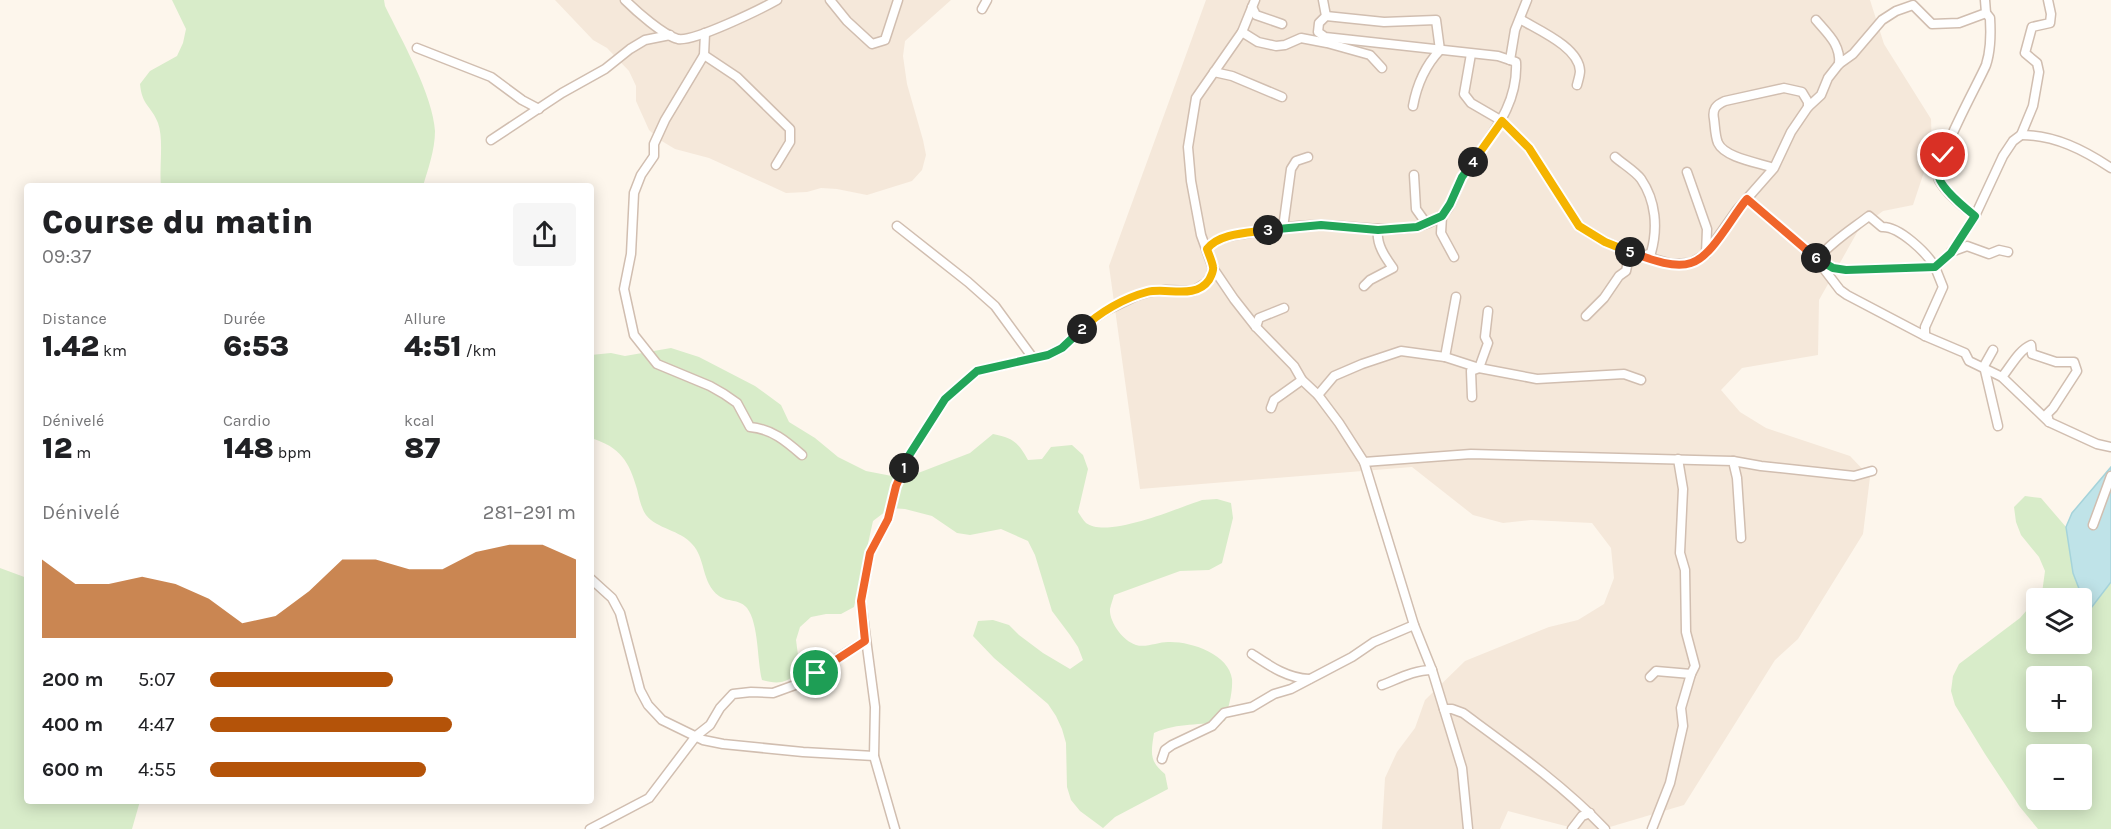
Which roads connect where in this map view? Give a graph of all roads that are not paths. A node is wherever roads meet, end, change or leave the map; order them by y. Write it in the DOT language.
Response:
graph roads {
  1 [pos="625,0"];
  2 [pos="777,0"];
  3 [pos="830,0"];
  4 [pos="898,0"];
  5 [pos="987,0"];
  6 [pos="1323,0"];
  7 [pos="1527,0"];
  8 [pos="1985,0"];
  9 [pos="2048,0"];
  10 [pos="1254,3"];
  11 [pos="982,9"];
  12 [pos="1986,14"];
  13 [pos="1326,16"];
  14 [pos="1520,19"];
  15 [pos="1816,20"];
  16 [pos="1282,24"];
  17 [pos="1242,32"];
  18 [pos="705,33"];
  19 [pos="670,35"];
  20 [pos="417,48"];
  21 [pos="1440,50"];
  22 [pos="1471,54"];
  23 [pos="704,55"];
  24 [pos="1510,60"];
  25 [pos="1839,64"];
  26 [pos="1382,68"];
  27 [pos="1214,72"];
  28 [pos="1577,85"];
  29 [pos="1282,97"];
  30 [pos="1413,106"];
  31 [pos="1809,107"];
  32 [pos="539,109"];
  33 [pos="1502,121"];
  34 [pos="2021,135"];
  35 [pos="491,140"];
  36 [pos="1308,157"];
  37 [pos="1615,157"];
  38 [pos="776,165"];
  39 [pos="1774,168"];
  40 [pos="2111,168"];
  41 [pos="1687,172"];
  42 [pos="1414,175"];
  43 [pos="1747,199"];
  44 [pos="1442,216"];
  45 [pos="1975,216"];
  46 [pos="1426,223"];
  47 [pos="897,226"];
  48 [pos="1283,228"];
  49 [pos="1378,230"];
  50 [pos="1207,249"];
  51 [pos="1630,252"];
  52 [pos="2008,252"];
  53 [pos="1951,253"];
  54 [pos="1706,254"];
  55 [pos="1643,256"];
  56 [pos="1814,256"];
  57 [pos="1454,257"];
  58 [pos="1935,267"];
  59 [pos="1214,268"];
  60 [pos="1364,286"];
  61 [pos="1455,297"];
  62 [pos="1284,308"];
  63 [pos="1488,311"];
  64 [pos="1586,316"];
  65 [pos="1256,327"];
  66 [pos="1925,336"];
  67 [pos="1993,350"];
  68 [pos="1445,357"];
  69 [pos="1033,358"];
  70 [pos="1984,366"];
  71 [pos="1479,368"];
  72 [pos="2002,377"];
  73 [pos="1302,380"];
  74 [pos="1641,380"];
  75 [pos="1318,395"];
  76 [pos="1472,398"];
  77 [pos="1271,408"];
  78 [pos="2049,422"];
  79 [pos="1998,426"];
  80 [pos="2111,447"];
  81 [pos="802,455"];
  82 [pos="1678,459"];
  83 [pos="1733,461"];
  84 [pos="1364,462"];
  85 [pos="1872,471"];
  86 [pos="2111,477"];
  87 [pos="2093,525"];
  88 [pos="1741,538"];
  89 [pos="594,582"];
  90 [pos="1414,625"];
  91 [pos="865,641"];
  92 [pos="1252,654"];
  93 [pos="1432,670"];
  94 [pos="1691,674"];
  95 [pos="1650,677"];
  96 [pos="1309,679"];
  97 [pos="1382,685"];
  98 [pos="1444,709"];
  99 [pos="696,736"];
  100 [pos="874,756"];
  101 [pos="1162,759"];
  102 [pos="1590,813"];
  103 [pos="590,829"];
  104 [pos="895,829"];
  105 [pos="1468,829"];
  106 [pos="1572,829"];
  107 [pos="1605,829"];
  108 [pos="1652,829"];
  1 -- 19 [label="street"];
  2 -- 18 [label="street"];
  3 -- 4 [label="street"];
  5 -- 11 [label="street"];
  6 -- 13 [label="street"];
  7 -- 14 [label="street"];
  8 -- 12 [label="street"];
  9 -- 34 [label="street"];
  10 -- 16 [label="street"];
  10 -- 17 [label="street"];
  12 -- 25 [label="street"];
  12 -- 45 [label="street"];
  13 -- 21 [label="street"];
  13 -- 21 [label="street"];
  14 -- 24 [label="street"];
  14 -- 28 [label="street"];
  15 -- 25 [label="street"];
  17 -- 26 [label="street"];
  17 -- 27 [label="street"];
  18 -- 19 [label="street"];
  18 -- 23 [label="street"];
  19 -- 32 [label="street"];
  20 -- 32 [label="street"];
  21 -- 22 [label="street"];
  21 -- 30 [label="street"];
  22 -- 24 [label="street"];
  22 -- 33 [label="street"];
  23 -- 38 [label="street"];
  23 -- 81 [label="street"];
  24 -- 33 [label="street"];
  25 -- 31 [label="street"];
  27 -- 29 [label="street"];
  27 -- 50 [label="street"];
  31 -- 39 [label="street"];
  31 -- 39 [label="street"];
  32 -- 35 [label="street"];
  33 -- 44 [label="street"];
  33 -- 51 [label="street"];
  34 -- 40 [label="street"];
  34 -- 45 [label="street"];
  36 -- 48 [label="street"];
  37 -- 55 [label="street"];
  39 -- 43 [label="street"];
  41 -- 54 [label="street"];
  42 -- 46 [label="street"];
  43 -- 54 [label="street"];
  43 -- 56 [label="street"];
  44 -- 46 [label="street"];
  44 -- 57 [label="street"];
  45 -- 53 [label="street"];
  46 -- 49 [label="street"];
  47 -- 69 [label="street"];
  48 -- 49 [label="street"];
  48 -- 50 [label="street"];
  49 -- 60 [label="street"];
  50 -- 59 [label="street"];
  51 -- 55 [label="street"];
  51 -- 64 [label="street"];
  52 -- 53 [label="street"];
  53 -- 58 [label="street"];
  54 -- 55 [label="street"];
  56 -- 58 [label="street"];
  56 -- 58 [label="street"];
  56 -- 66 [label="street"];
  58 -- 66 [label="street"];
  59 -- 65 [label="street"];
  59 -- 69 [label="street"];
  61 -- 68 [label="street"];
  62 -- 65 [label="street"];
  63 -- 71 [label="street"];
  65 -- 73 [label="street"];
  66 -- 70 [label="street"];
  67 -- 70 [label="street"];
  68 -- 71 [label="street"];
  68 -- 75 [label="street"];
  69 -- 91 [label="street"];
  70 -- 72 [label="street"];
  70 -- 79 [label="street"];
  71 -- 74 [label="street"];
  71 -- 76 [label="street"];
  72 -- 78 [label="street"];
  72 -- 78 [label="street"];
  73 -- 75 [label="street"];
  73 -- 77 [label="street"];
  75 -- 84 [label="street"];
  78 -- 80 [label="street"];
  82 -- 83 [label="street"];
  82 -- 84 [label="street"];
  82 -- 94 [label="street"];
  83 -- 85 [label="street"];
  83 -- 88 [label="street"];
  84 -- 90 [label="street"];
  86 -- 87 [label="street"];
  89 -- 99 [label="street"];
  90 -- 93 [label="street"];
  90 -- 96 [label="street"];
  91 -- 99 [label="street"];
  91 -- 100 [label="street"];
  92 -- 96 [label="street"];
  93 -- 97 [label="street"];
  93 -- 98 [label="street"];
  94 -- 95 [label="street"];
  94 -- 108 [label="street"];
  96 -- 101 [label="street"];
  98 -- 102 [label="street"];
  98 -- 105 [label="street"];
  99 -- 100 [label="street"];
  99 -- 103 [label="street"];
  100 -- 104 [label="street"];
  102 -- 106 [label="street"];
  102 -- 107 [label="street"];
}
